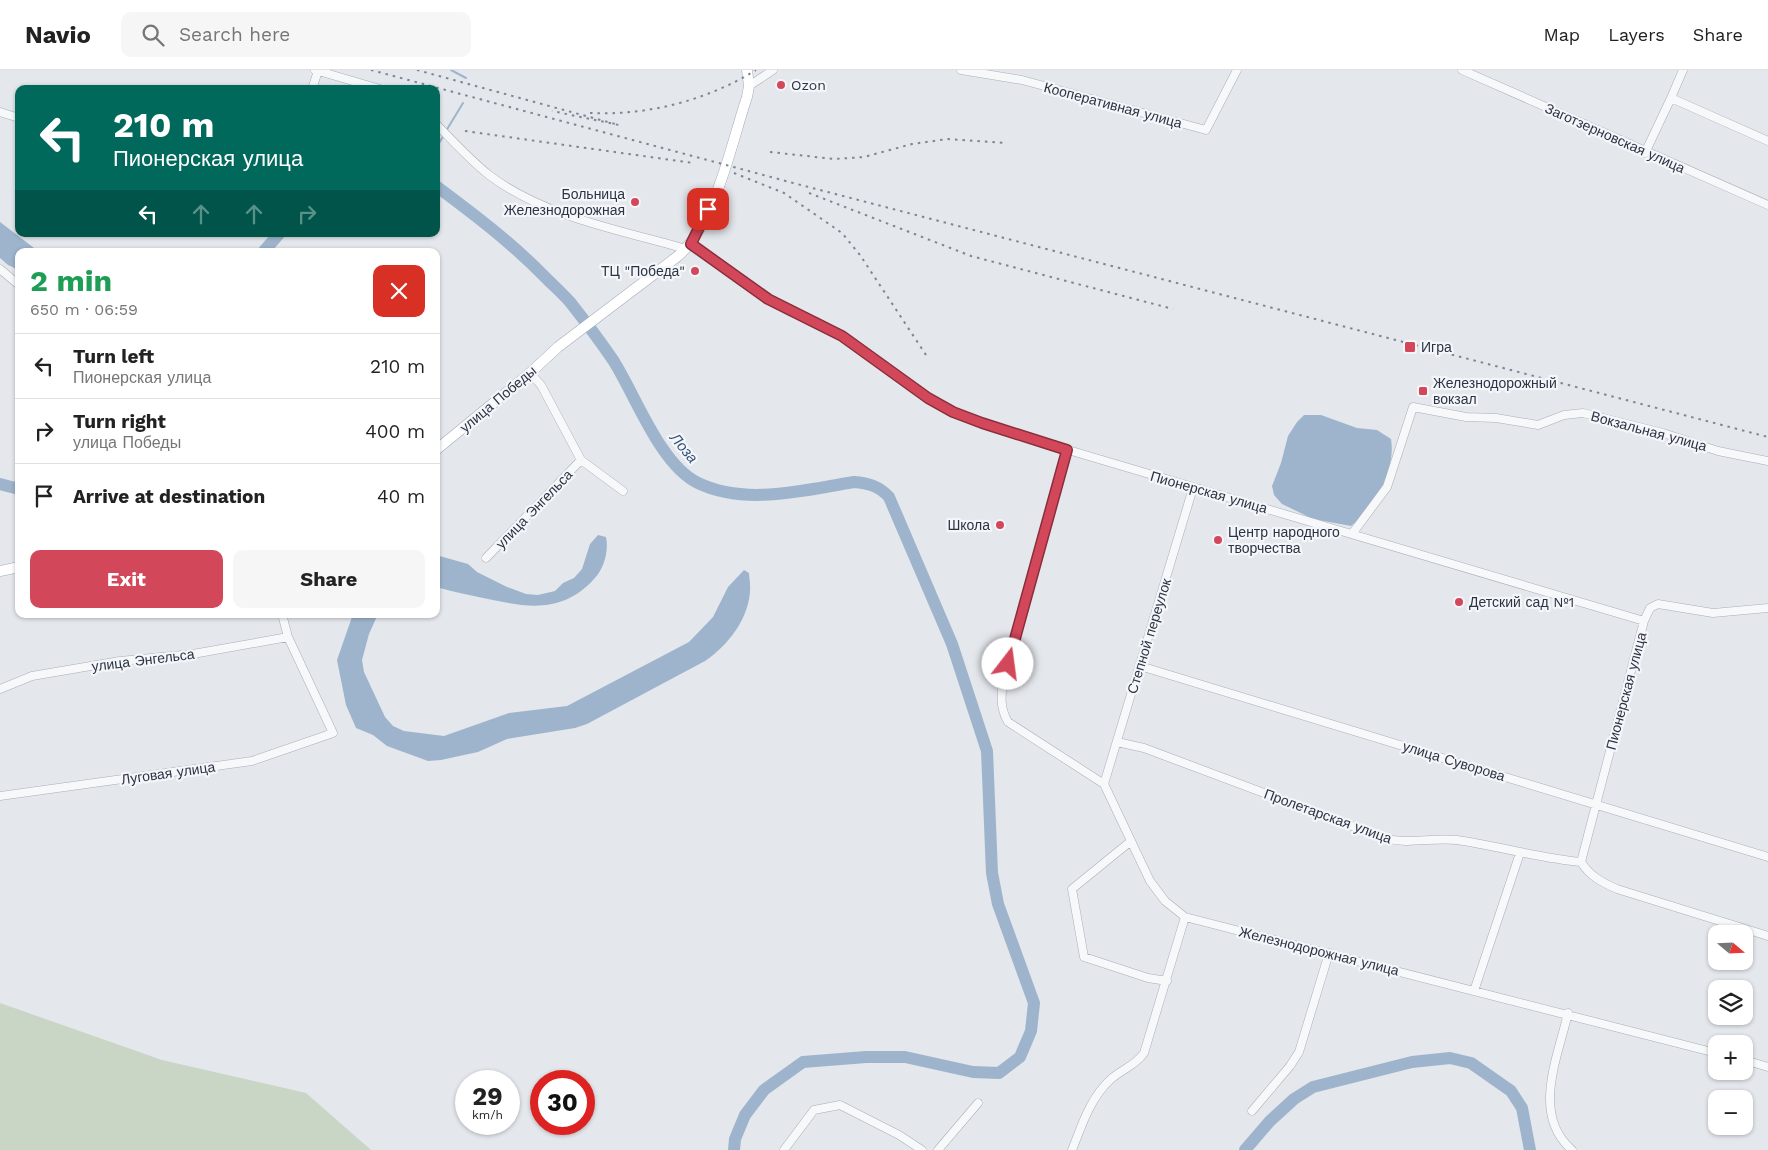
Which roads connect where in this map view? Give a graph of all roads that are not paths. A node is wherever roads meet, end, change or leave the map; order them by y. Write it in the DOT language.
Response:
graph roads {
  1 [pos="317,70"];
  2 [pos="747,70"];
  3 [pos="772,70"];
  4 [pos="961,70"];
  5 [pos="1237,70"];
  6 [pos="1462,70"];
  7 [pos="1683,70"];
  8 [pos="313,85"];
  9 [pos="367,85"];
  10 [pos="749,86"];
  11 [pos="1671,98"];
  12 [pos="0,112"];
  13 [pos="15,117"];
  14 [pos="440,128"];
  15 [pos="1768,141"];
  16 [pos="1645,152"];
  17 [pos="1768,205"];
  18 [pos="689,246"];
  19 [pos="0,269"];
  20 [pos="15,282"];
  21 [pos="530,373"];
  22 [pos="440,447"];
  23 [pos="1067,450"];
  24 [pos="581,460"];
  25 [pos="1768,461"];
  26 [pos="1193,488"];
  27 [pos="623,492"];
  28 [pos="1352,534"];
  29 [pos="486,558"];
  30 [pos="15,568"];
  31 [pos="0,571"];
  32 [pos="1768,608"];
  33 [pos="283,618"];
  34 [pos="1644,621"];
  35 [pos="288,637"];
  36 [pos="1140,666"];
  37 [pos="0,689"];
  38 [pos="1117,742"];
  39 [pos="1104,784"];
  40 [pos="0,796"];
  41 [pos="1596,803"];
  42 [pos="1131,841"];
  43 [pos="1520,853"];
  44 [pos="1768,857"];
  45 [pos="1581,862"];
  46 [pos="1185,917"];
  47 [pos="1768,936"];
  48 [pos="1329,953"];
  49 [pos="1166,981"];
  50 [pos="1474,991"];
  51 [pos="1568,1013"];
  52 [pos="1708,1051"];
  53 [pos="1753,1063"];
  54 [pos="1768,1067"];
  55 [pos="978,1103"];
  56 [pos="1252,1111"];
  57 [pos="784,1150"];
  58 [pos="922,1150"];
  59 [pos="938,1150"];
  60 [pos="1072,1150"];
  61 [pos="1572,1150"];
  1 -- 8 [label="street"];
  1 -- 9 [label="street"];
  2 -- 10 [label="main road"];
  3 -- 10 [label="street"];
  4 -- 5 [label="street, Кооперативная улица"];
  6 -- 16 [label="street, Заготзерновская улица"];
  7 -- 11 [label="street"];
  10 -- 18 [label="main road"];
  11 -- 15 [label="street"];
  11 -- 16 [label="street"];
  12 -- 13 [label="street"];
  14 -- 18 [label="street, Пионерская улица"];
  16 -- 17 [label="street, Заготзерновская улица"];
  18 -- 21 [label="main road, улица Победы"];
  18 -- 23 [label="street, Пионерская улица"];
  19 -- 20 [label="street"];
  21 -- 22 [label="main road, улица Победы"];
  21 -- 24 [label="street"];
  23 -- 26 [label="street, Пионерская улица"];
  23 -- 39 [label="street"];
  24 -- 27 [label="street"];
  24 -- 29 [label="street, улица Энгельса"];
  25 -- 28 [label="street, Вокзальная улица"];
  26 -- 28 [label="street, Пионерская улица"];
  26 -- 36 [label="street, Степной переулок"];
  28 -- 34 [label="street, Пионерская улица"];
  30 -- 31 [label="main road"];
  32 -- 34 [label="street"];
  33 -- 35 [label="street"];
  34 -- 41 [label="street, Пионерская улица"];
  35 -- 37 [label="street, улица Энгельса"];
  35 -- 40 [label="street, Луговая улица"];
  36 -- 38 [label="street, Степной переулок"];
  36 -- 41 [label="street, улица Суворова"];
  38 -- 39 [label="street, Степной переулок"];
  38 -- 43 [label="street, Пролетарская улица"];
  39 -- 42 [label="street, Железнодорожная улица"];
  41 -- 44 [label="street, улица Суворова"];
  41 -- 45 [label="street, Пионерская улица"];
  42 -- 46 [label="street, Железнодорожная улица"];
  42 -- 49 [label="street"];
  43 -- 45 [label="street, Пролетарская улица"];
  43 -- 50 [label="street"];
  45 -- 47 [label="street"];
  46 -- 48 [label="street, Железнодорожная улица"];
  46 -- 49 [label="street"];
  48 -- 50 [label="street, Железнодорожная улица"];
  48 -- 56 [label="street"];
  49 -- 60 [label="street"];
  50 -- 51 [label="street, Железнодорожная улица"];
  51 -- 52 [label="street, Железнодорожная улица"];
  51 -- 61 [label="street"];
  53 -- 54 [label="street"];
  55 -- 59 [label="street"];
  57 -- 58 [label="street"];
}
